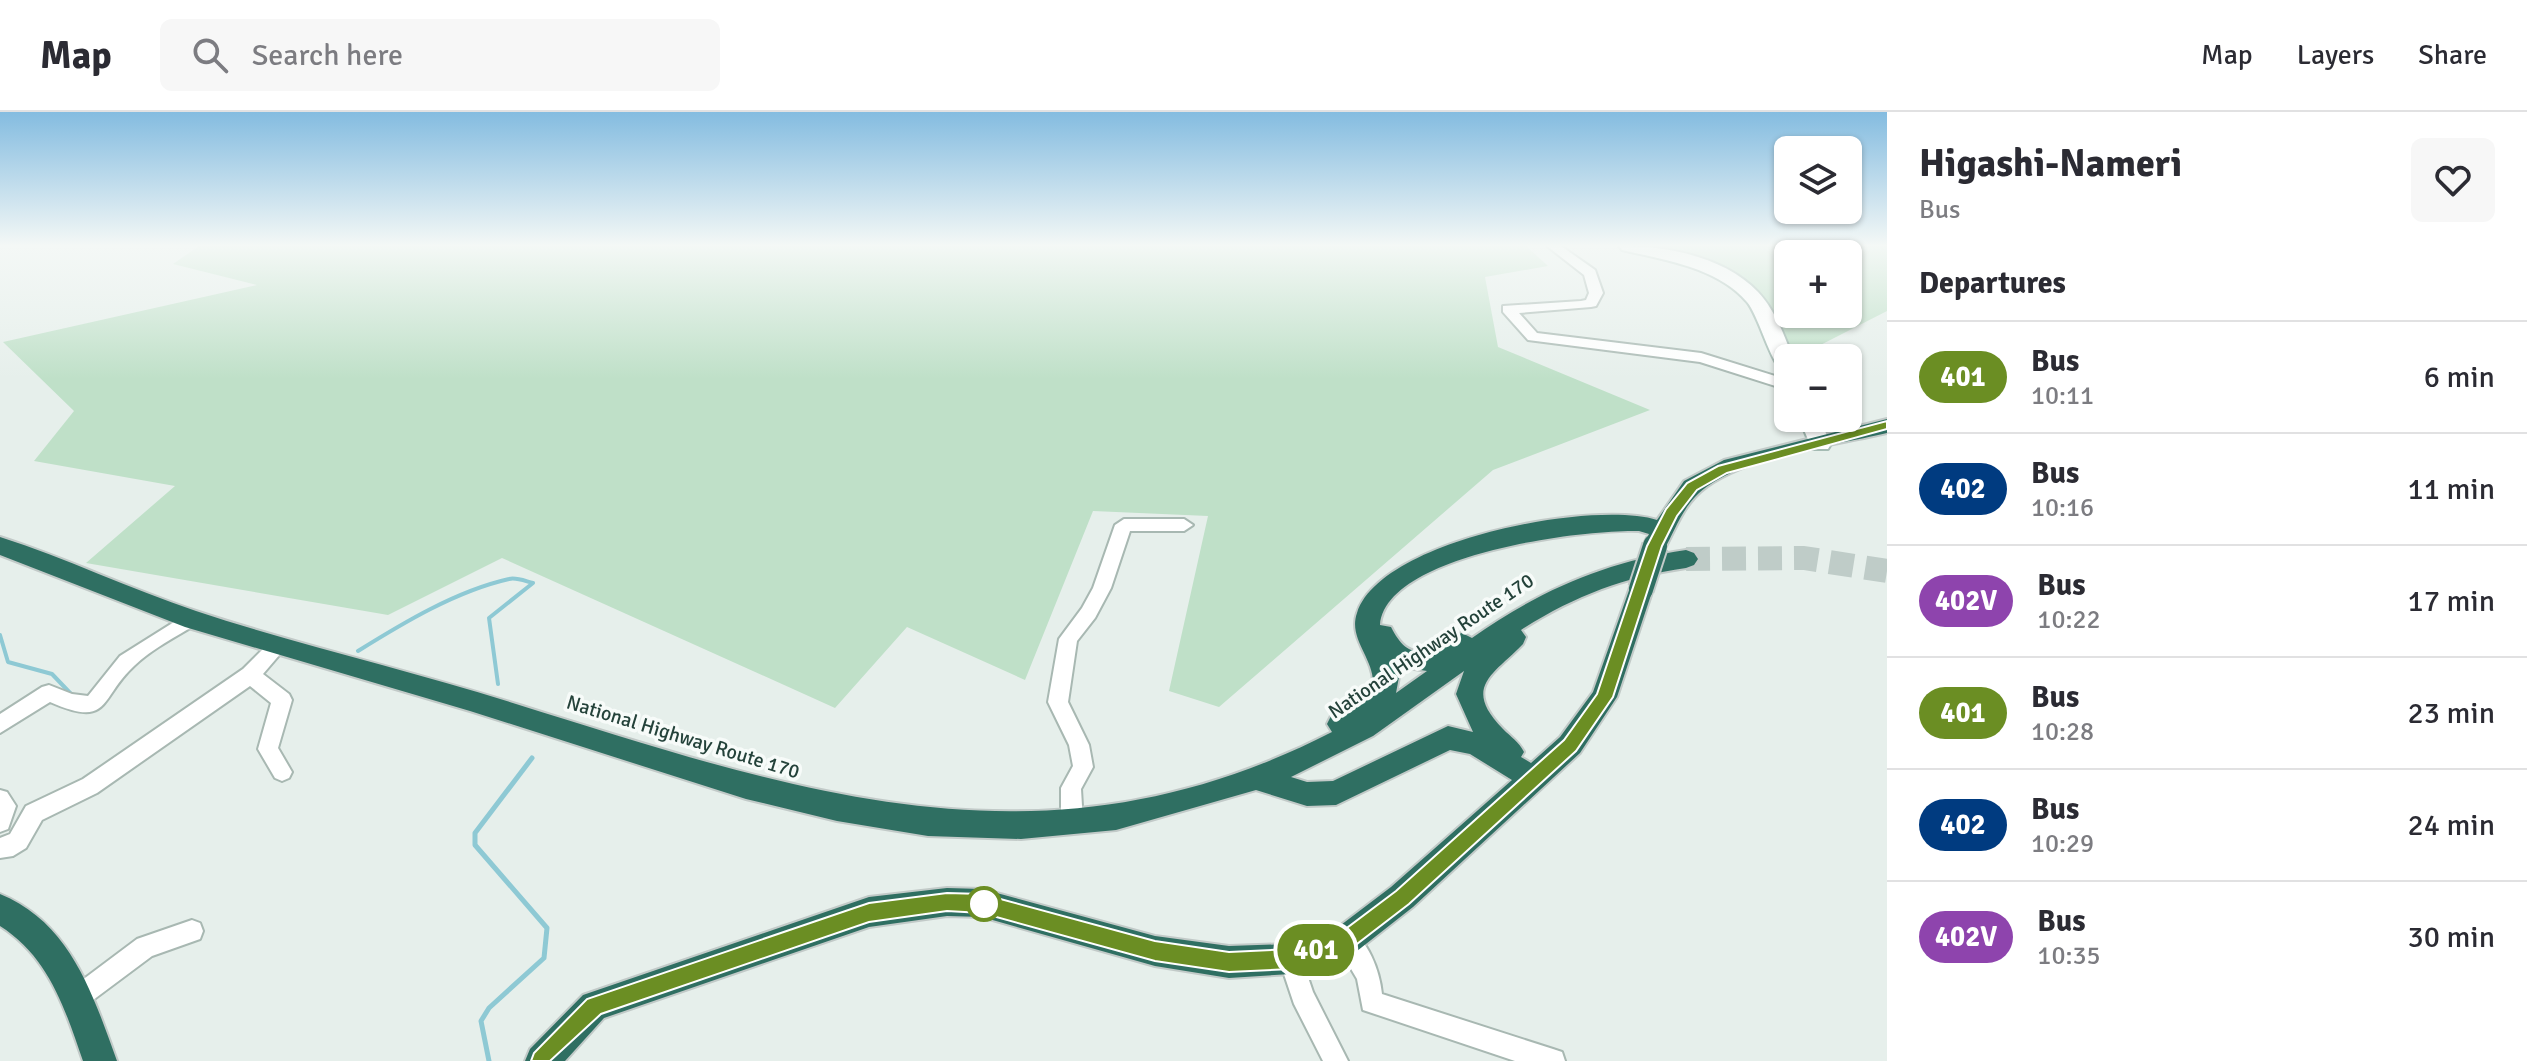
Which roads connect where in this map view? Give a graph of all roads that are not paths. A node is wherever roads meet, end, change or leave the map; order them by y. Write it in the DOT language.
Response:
graph roads {
  1 [pos="1595,290"];
  2 [pos="1743,290"];
  3 [pos="1777,344"];
  4 [pos="1774,381"];
  5 [pos="1887,426"];
  6 [pos="1815,432"];
  7 [pos="1820,444"];
  8 [pos="1184,525"];
  9 [pos="1658,538"];
  10 [pos="0,546"];
  11 [pos="1686,559"];
  12 [pos="1541,604"];
  13 [pos="190,619"];
  14 [pos="1515,622"];
  15 [pos="278,646"];
  16 [pos="250,675"];
  17 [pos="0,725"];
  18 [pos="282,772"];
  19 [pos="1257,778"];
  20 [pos="1532,778"];
  21 [pos="0,799"];
  22 [pos="1192,800"];
  23 [pos="0,822"];
  24 [pos="1072,823"];
  25 [pos="0,848"];
  26 [pos="0,909"];
  27 [pos="192,931"];
  28 [pos="1346,940"];
  29 [pos="1291,959"];
  30 [pos="77,998"];
  31 [pos="100,1061"];
  32 [pos="542,1061"];
  33 [pos="1336,1061"];
  34 [pos="1553,1061"];
  1 -- 4 [label="street"];
  2 -- 3 [label="street"];
  5 -- 7 [label="highway"];
  6 -- 7 [label="street"];
  7 -- 9 [label="highway"];
  8 -- 24 [label="street"];
  9 -- 14 [label="highway"];
  9 -- 20 [label="highway, bridge"];
  9 -- 22 [label="highway"];
  10 -- 13 [label="highway, National Highway Route 170"];
  11 -- 12 [label="highway, National Highway Route 170"];
  12 -- 14 [label="highway, National Highway Route 170"];
  12 -- 20 [label="highway"];
  13 -- 15 [label="highway, National Highway Route 170"];
  13 -- 17 [label="street"];
  14 -- 19 [label="highway, National Highway Route 170"];
  15 -- 16 [label="street"];
  15 -- 24 [label="highway, National Highway Route 170"];
  16 -- 18 [label="street"];
  16 -- 25 [label="street"];
  19 -- 20 [label="highway"];
  19 -- 22 [label="highway, National Highway Route 170"];
  20 -- 28 [label="highway"];
  21 -- 23 [label="street"];
  22 -- 24 [label="highway, National Highway Route 170"];
  26 -- 30 [label="highway"];
  27 -- 30 [label="street"];
  28 -- 29 [label="highway"];
  28 -- 34 [label="street"];
  29 -- 32 [label="highway"];
  29 -- 33 [label="street"];
  30 -- 31 [label="highway"];
}
